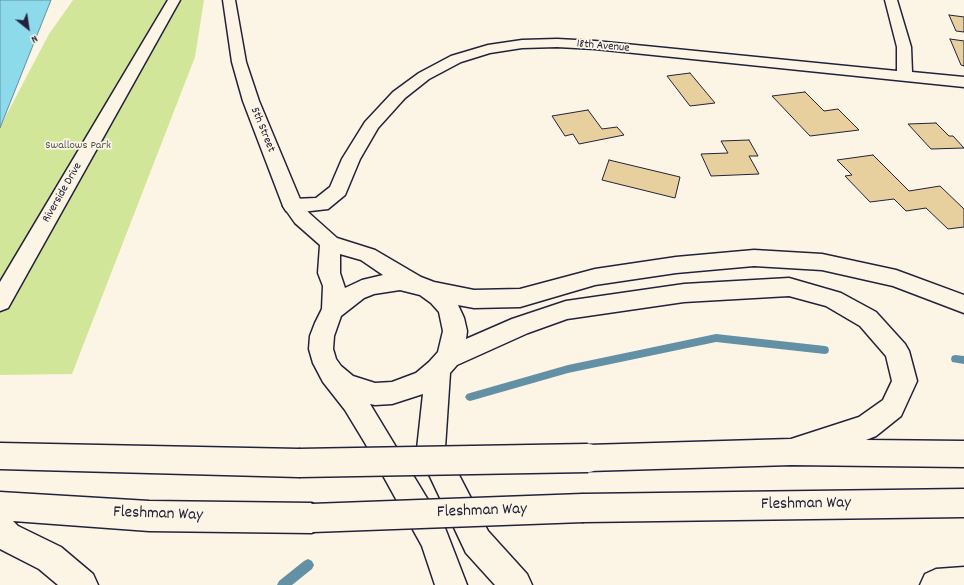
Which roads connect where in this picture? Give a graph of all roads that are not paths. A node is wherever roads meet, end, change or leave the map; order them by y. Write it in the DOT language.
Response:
graph roads {
  1 [pos="174,0"];
  2 [pos="230,0"];
  3 [pos="891,0"];
  4 [pos="905,76"];
  5 [pos="964,82"];
  6 [pos="293,206"];
  7 [pos="330,243"];
  8 [pos="421,287"];
  9 [pos="0,302"];
  10 [pos="964,304"];
  11 [pos="333,310"];
  12 [pos="443,364"];
  13 [pos="332,374"];
  14 [pos="791,452"];
  15 [pos="964,454"];
  16 [pos="2,456"];
  17 [pos="964,503"];
  18 [pos="0,506"];
  19 [pos="0,529"];
  20 [pos="964,583"];
  21 [pos="82,585"];
  22 [pos="451,585"];
  23 [pos="516,585"];
  24 [pos="936,585"];
  1 -- 9 [label="main road, Riverside Drive"];
  2 -- 6 [label="main road, 5th Street"];
  3 -- 4 [label="main road"];
  4 -- 5 [label="main road, 18th Avenue"];
  4 -- 6 [label="main road, 18th Avenue"];
  6 -- 7 [label="main road, 5th Street"];
  7 -- 8 [label="main road, 5th Street"];
  7 -- 11 [label="main road"];
  8 -- 10 [label="main road"];
  8 -- 11 [label="main road"];
  8 -- 12 [label="main road"];
  11 -- 13 [label="main road"];
  12 -- 13 [label="main road"];
  12 -- 14 [label="main road"];
  12 -- 23 [label="main road"];
  13 -- 22 [label="main road"];
  14 -- 15 [label="main road"];
  14 -- 16 [label="main road, bridge"];
  17 -- 18 [label="main road, Fleshman Way, bridge"];
  19 -- 21 [label="main road"];
  20 -- 24 [label="main road"];
}
